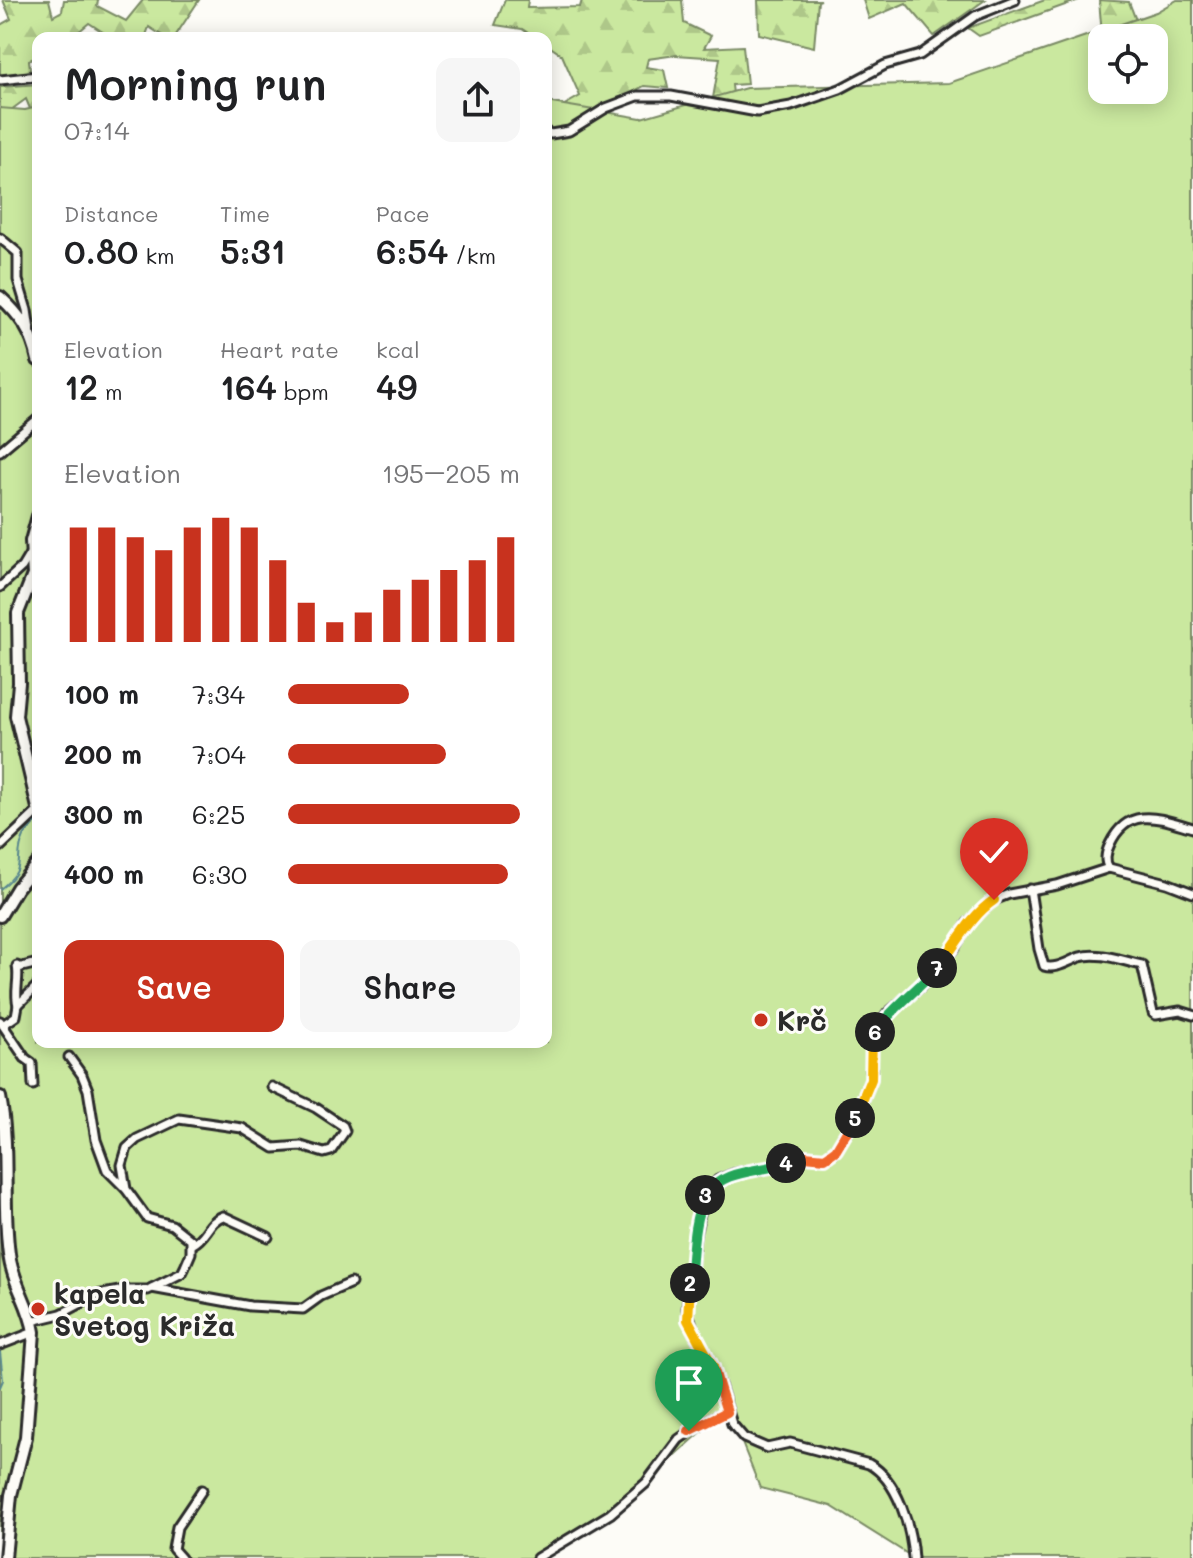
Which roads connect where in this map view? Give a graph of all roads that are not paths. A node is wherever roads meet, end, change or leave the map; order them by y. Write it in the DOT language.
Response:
graph roads {
  1 [pos="1015,0"];
  2 [pos="32,77"];
  3 [pos="0,80"];
  4 [pos="552,134"];
  5 [pos="0,238"];
  6 [pos="0,297"];
  7 [pos="30,330"];
  8 [pos="32,338"];
  9 [pos="32,424"];
  10 [pos="0,451"];
  11 [pos="32,537"];
  12 [pos="31,552"];
  13 [pos="32,564"];
  14 [pos="32,578"];
  15 [pos="0,587"];
  16 [pos="32,784"];
  17 [pos="32,815"];
  18 [pos="1193,828"];
  19 [pos="0,847"];
  20 [pos="1109,868"];
  21 [pos="32,870"];
  22 [pos="1030,889"];
  23 [pos="1193,893"];
  24 [pos="0,916"];
  25 [pos="32,964"];
  26 [pos="32,991"];
  27 [pos="18,1005"];
  28 [pos="1193,1015"];
  29 [pos="1,1023"];
  30 [pos="69,1057"];
  31 [pos="33,1085"];
  32 [pos="272,1087"];
  33 [pos="0,1097"];
  34 [pos="126,1189"];
  35 [pos="268,1237"];
  36 [pos="193,1244"];
  37 [pos="351,1283"];
  38 [pos="152,1288"];
  39 [pos="33,1327"];
  40 [pos="2,1344"];
  41 [pos="727,1412"];
  42 [pos="202,1490"];
  43 [pos="5,1558"];
  44 [pos="181,1558"];
  45 [pos="537,1558"];
  46 [pos="913,1558"];
  1 -- 4 [label="street"];
  2 -- 3 [label="street"];
  5 -- 7 [label="street"];
  6 -- 7 [label="main road"];
  7 -- 8 [label="main road"];
  9 -- 10 [label="street"];
  11 -- 12 [label="main road"];
  12 -- 13 [label="main road"];
  12 -- 15 [label="street"];
  14 -- 16 [label="main road"];
  17 -- 19 [label="street"];
  18 -- 20 [label="street"];
  20 -- 22 [label="street"];
  20 -- 23 [label="street"];
  21 -- 24 [label="main road"];
  22 -- 28 [label="street"];
  22 -- 41 [label="street"];
  25 -- 27 [label="street"];
  26 -- 27 [label="street"];
  27 -- 29 [label="street"];
  29 -- 31 [label="street"];
  30 -- 34 [label="street"];
  32 -- 34 [label="street"];
  33 -- 39 [label="main road"];
  34 -- 36 [label="street"];
  35 -- 36 [label="street"];
  36 -- 38 [label="street"];
  37 -- 38 [label="street"];
  38 -- 39 [label="street"];
  39 -- 40 [label="street"];
  39 -- 43 [label="main road"];
  41 -- 45 [label="street"];
  41 -- 46 [label="street"];
  42 -- 44 [label="street"];
}
